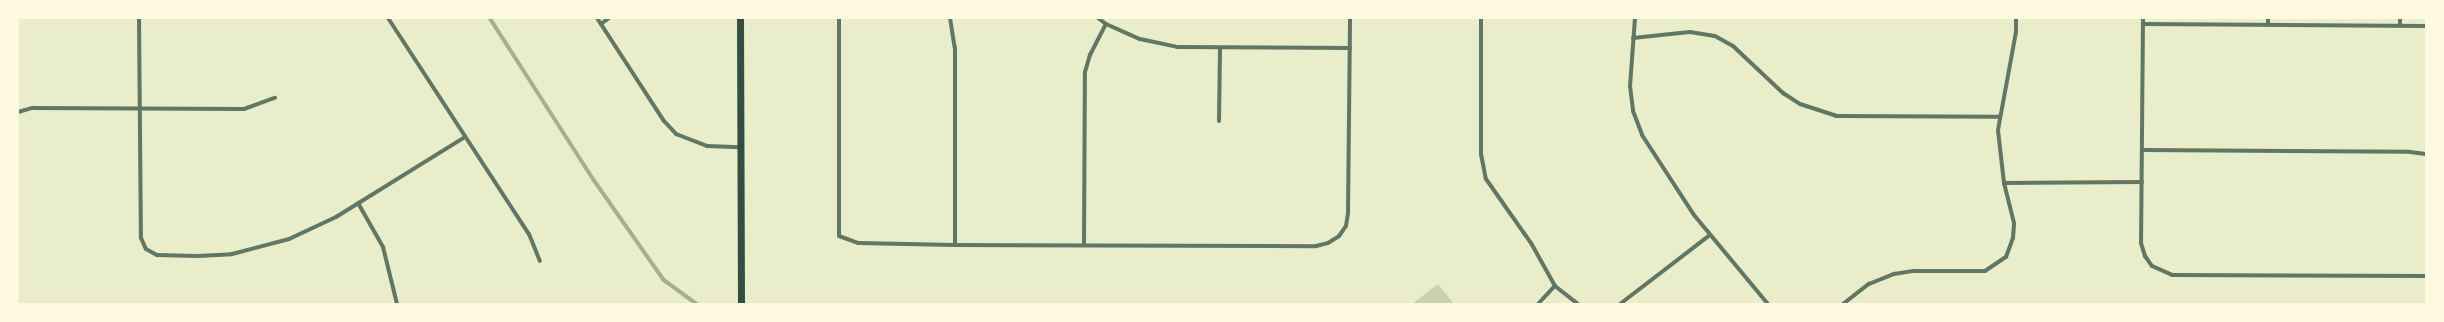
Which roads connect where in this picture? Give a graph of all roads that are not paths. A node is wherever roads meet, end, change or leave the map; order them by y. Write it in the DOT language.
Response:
graph roads {
  1 [pos="139,18"];
  2 [pos="388,18"];
  3 [pos="597,18"];
  4 [pos="609,18"];
  5 [pos="740,18"];
  6 [pos="839,18"];
  7 [pos="950,18"];
  8 [pos="1098,18"];
  9 [pos="1350,18"];
  10 [pos="1481,18"];
  11 [pos="1635,18"];
  12 [pos="2016,18"];
  13 [pos="2142,18"];
  14 [pos="2268,18"];
  15 [pos="2400,18"];
  16 [pos="601,24"];
  17 [pos="1106,24"];
  18 [pos="2143,24"];
  19 [pos="2268,25"];
  20 [pos="2400,26"];
  21 [pos="2426,26"];
  22 [pos="1633,38"];
  23 [pos="1220,48"];
  24 [pos="1350,48"];
  25 [pos="275,98"];
  26 [pos="139,108"];
  27 [pos="18,112"];
  28 [pos="2000,117"];
  29 [pos="1219,121"];
  30 [pos="465,137"];
  31 [pos="740,147"];
  32 [pos="2143,150"];
  33 [pos="2426,154"];
  34 [pos="2142,182"];
  35 [pos="2004,183"];
  36 [pos="358,203"];
  37 [pos="1710,235"];
  38 [pos="955,245"];
  39 [pos="1084,245"];
  40 [pos="540,261"];
  41 [pos="2426,276"];
  42 [pos="1555,286"];
  43 [pos="397,304"];
  44 [pos="741,304"];
  45 [pos="1538,304"];
  46 [pos="1578,304"];
  47 [pos="1620,304"];
  48 [pos="1768,304"];
  49 [pos="1843,304"];
  1 -- 26 [label="street"];
  2 -- 30 [label="street"];
  3 -- 16 [label="street"];
  4 -- 16 [label="street"];
  5 -- 31 [label="main road"];
  6 -- 38 [label="street"];
  7 -- 38 [label="street"];
  8 -- 17 [label="street"];
  9 -- 24 [label="street"];
  10 -- 42 [label="street"];
  11 -- 22 [label="street"];
  12 -- 28 [label="street"];
  13 -- 18 [label="street"];
  14 -- 19 [label="street"];
  15 -- 20 [label="street"];
  16 -- 31 [label="street"];
  17 -- 23 [label="street"];
  17 -- 39 [label="street"];
  18 -- 19 [label="street"];
  18 -- 32 [label="street"];
  19 -- 20 [label="street"];
  20 -- 21 [label="street"];
  22 -- 28 [label="street"];
  22 -- 37 [label="street"];
  23 -- 24 [label="street"];
  23 -- 29 [label="street"];
  24 -- 39 [label="street"];
  25 -- 26 [label="street"];
  26 -- 27 [label="street"];
  26 -- 36 [label="street"];
  28 -- 35 [label="street"];
  30 -- 36 [label="street"];
  30 -- 40 [label="street"];
  31 -- 44 [label="main road"];
  32 -- 33 [label="street"];
  32 -- 34 [label="street"];
  34 -- 35 [label="street"];
  34 -- 41 [label="street"];
  35 -- 49 [label="street"];
  36 -- 43 [label="street"];
  37 -- 47 [label="street"];
  37 -- 48 [label="street"];
  38 -- 39 [label="street"];
  42 -- 45 [label="street"];
  42 -- 46 [label="street"];
}
